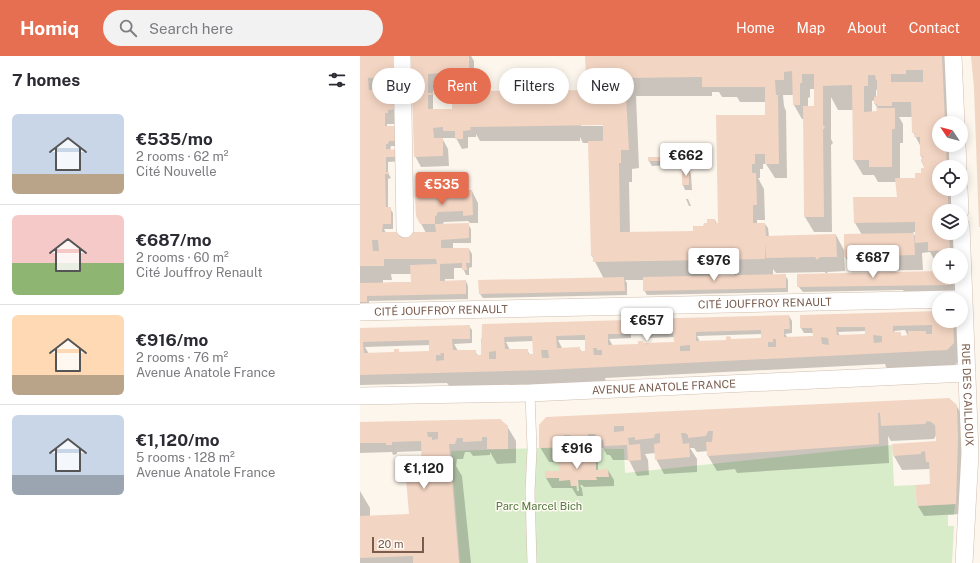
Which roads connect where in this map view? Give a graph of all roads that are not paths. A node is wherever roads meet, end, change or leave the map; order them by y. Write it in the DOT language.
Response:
graph roads {
  1 [pos="402,56"];
  2 [pos="953,56"];
  3 [pos="956,116"];
  4 [pos="405,229"];
  5 [pos="961,240"];
  6 [pos="960,292"];
  7 [pos="932,301"];
  8 [pos="360,312"];
  9 [pos="963,328"];
  10 [pos="967,374"];
  11 [pos="530,393"];
  12 [pos="360,396"];
  13 [pos="974,404"];
  14 [pos="532,563"];
  15 [pos="964,563"];
  1 -- 4 [label="street"];
  2 -- 3 [label="street"];
  5 -- 6 [label="street, RUE DES CAILLOUX"];
  7 -- 8 [label="street, CITÉ JOUFFROY RENAULT"];
  9 -- 10 [label="street, RUE DES CAILLOUX"];
  10 -- 11 [label="street, AVENUE ANATOLE FRANCE"];
  10 -- 13 [label="street, RUE DES CAILLOUX"];
  11 -- 12 [label="street, AVENUE ANATOLE FRANCE"];
  11 -- 14 [label="lane"];
  13 -- 15 [label="street, RUE DES CAILLOUX"];
}
